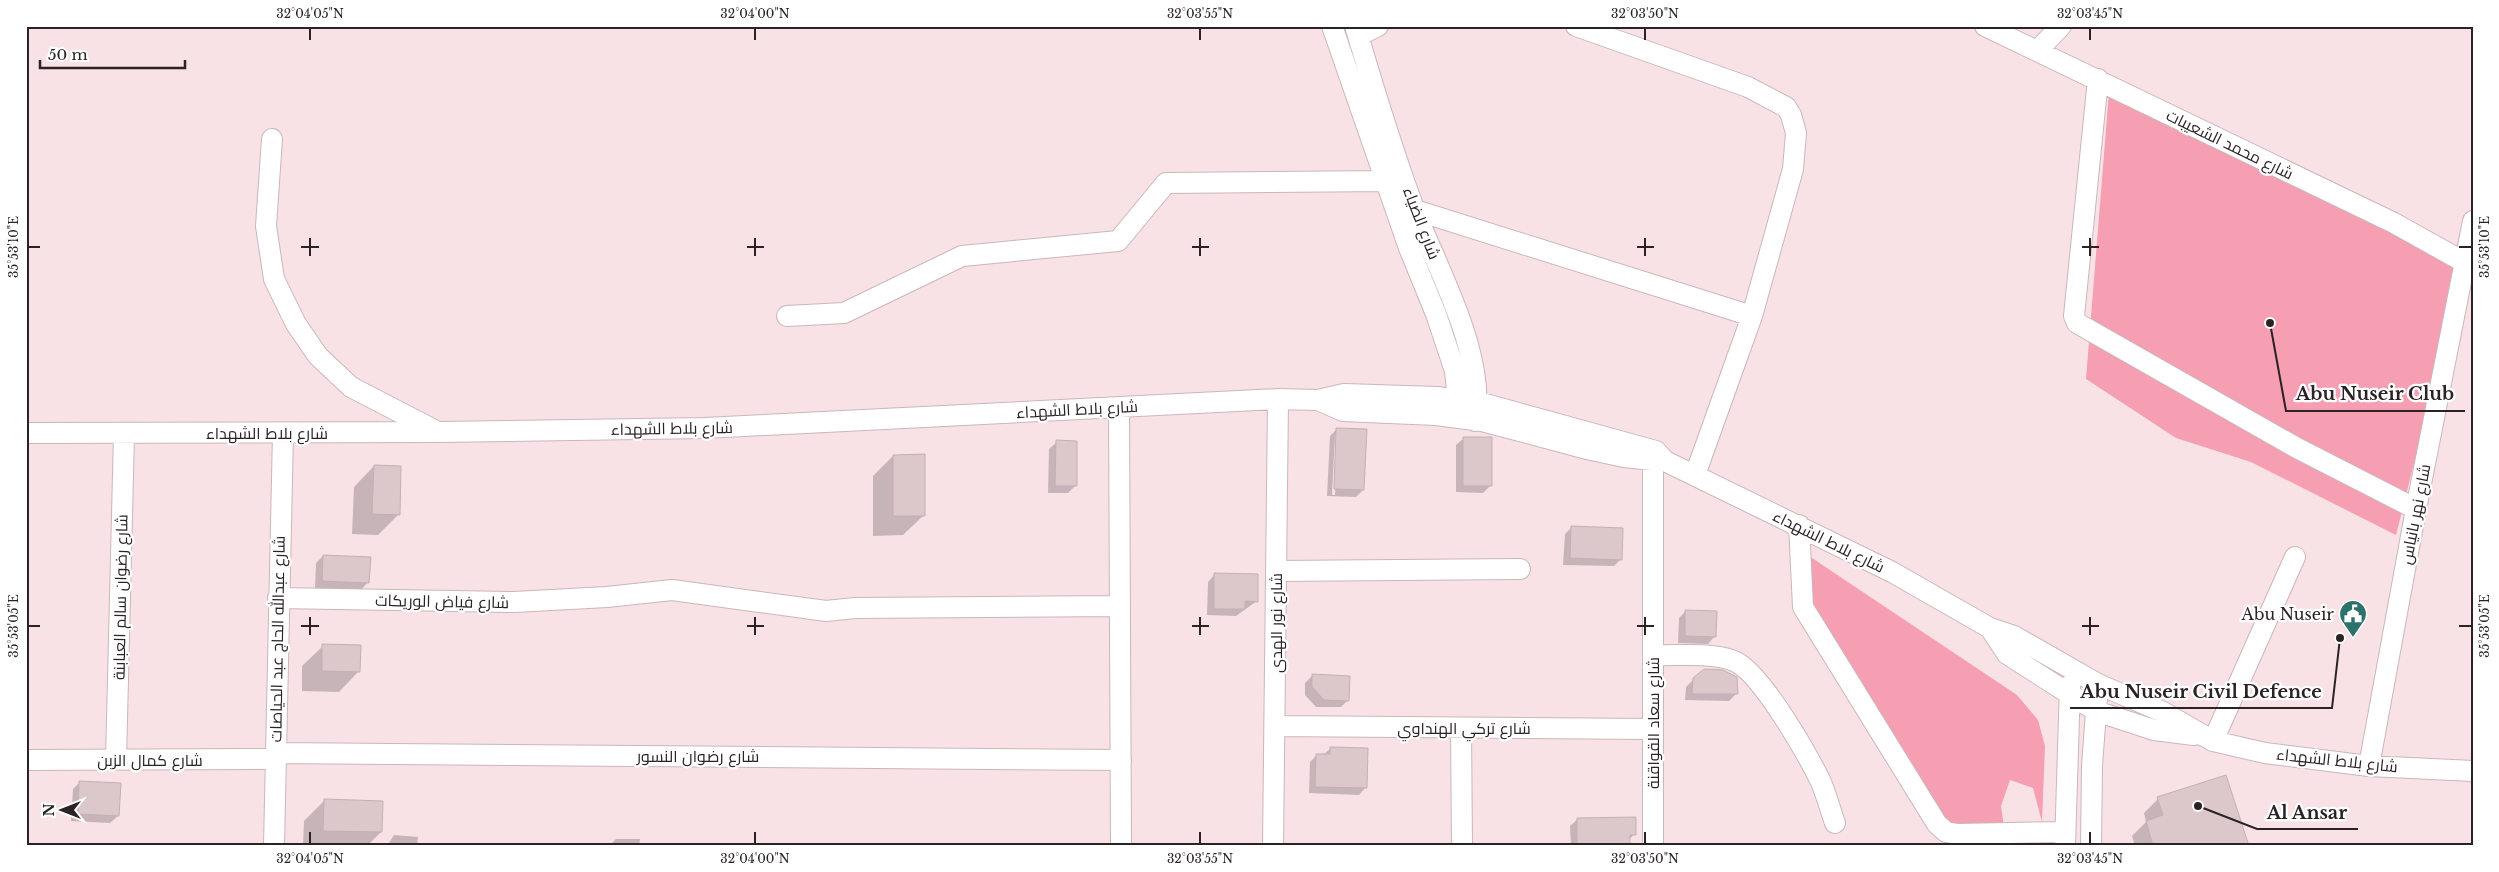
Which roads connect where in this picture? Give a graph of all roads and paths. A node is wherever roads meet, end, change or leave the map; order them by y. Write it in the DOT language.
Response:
graph roads {
  1 [pos="1332,26"];
  2 [pos="1378,26"];
  3 [pos="1576,26"];
  4 [pos="1985,26"];
  5 [pos="2061,26"];
  6 [pos="1357,31"];
  7 [pos="2038,50"];
  8 [pos="2098,79"];
  9 [pos="272,139"];
  10 [pos="1387,181"];
  11 [pos="1415,210"];
  12 [pos="2473,221"];
  13 [pos="2469,263"];
  14 [pos="787,316"];
  15 [pos="1752,316"];
  16 [pos="1278,399"];
  17 [pos="1119,407"];
  18 [pos="1456,408"];
  19 [pos="1477,411"];
  20 [pos="438,432"];
  21 [pos="26,433"];
  22 [pos="283,433"];
  23 [pos="124,434"];
  24 [pos="1658,458"];
  25 [pos="1695,475"];
  26 [pos="2416,509"];
  27 [pos="1799,525"];
  28 [pos="2296,557"];
  29 [pos="1520,569"];
  30 [pos="1276,571"];
  31 [pos="278,598"];
  32 [pos="1119,606"];
  33 [pos="1990,628"];
  34 [pos="1654,655"];
  35 [pos="2070,668"];
  36 [pos="2098,684"];
  37 [pos="2069,696"];
  38 [pos="2096,711"];
  39 [pos="1275,726"];
  40 [pos="1461,728"];
  41 [pos="1653,729"];
  42 [pos="2208,739"];
  43 [pos="275,756"];
  44 [pos="26,760"];
  45 [pos="116,760"];
  46 [pos="1121,760"];
  47 [pos="2369,766"];
  48 [pos="2473,771"];
  49 [pos="1835,823"];
  50 [pos="2065,839"];
  51 [pos="274,846"];
  52 [pos="1121,846"];
  53 [pos="1273,846"];
  54 [pos="1462,846"];
  55 [pos="1652,846"];
  56 [pos="2091,846"];
  1 -- 10 [label="street, شارع الضياء"];
  2 -- 6 [label="street"];
  3 -- 15 [label="street"];
  4 -- 7 [label="street, شارع محمد الشعيبات"];
  5 -- 7 [label="street"];
  6 -- 11 [label="street, شارع الضياء"];
  7 -- 8 [label="street, شارع محمد الشعيبات"];
  8 -- 13 [label="street, شارع محمد الشعيبات"];
  8 -- 26 [label="street"];
  9 -- 20 [label="street"];
  10 -- 14 [label="street"];
  10 -- 18 [label="street, شارع الضياء"];
  11 -- 15 [label="street"];
  11 -- 19 [label="street, شارع الضياء"];
  12 -- 13 [label="street, شارع نهر بانياس"];
  13 -- 26 [label="street, شارع نهر بانياس"];
  15 -- 25 [label="street"];
  16 -- 17 [label="street, شارع بلاط الشهداء"];
  16 -- 18 [label="street, شارع بلاط الشهداء"];
  16 -- 30 [label="street, شارع نور الهدى"];
  17 -- 20 [label="street, شارع بلاط الشهداء"];
  17 -- 32 [label="street"];
  18 -- 19 [label="street, شارع بلاط الشهداء"];
  19 -- 24 [label="street, شارع بلاط الشهداء"];
  20 -- 22 [label="street, شارع بلاط الشهداء"];
  21 -- 23 [label="street, شارع بلاط الشهداء"];
  22 -- 23 [label="street, شارع بلاط الشهداء"];
  22 -- 31 [label="street, شارع عبدالله الحاج عبد الحياصات"];
  23 -- 45 [label="street, شارع رضوان سالم العبابنة"];
  24 -- 25 [label="street, شارع بلاط الشهداء"];
  24 -- 34 [label="street, شارع سعاد القواقنة"];
  25 -- 27 [label="street, شارع بلاط الشهداء"];
  26 -- 47 [label="street, شارع نهر بانياس"];
  27 -- 33 [label="street, شارع بلاط الشهداء"];
  27 -- 50 [label="street"];
  28 -- 42 [label="street"];
  29 -- 30 [label="street"];
  30 -- 39 [label="street, شارع نور الهدى"];
  31 -- 32 [label="street, شارع فياض الوريكات"];
  31 -- 43 [label="street, شارع عبدالله الحاج عبد الحياصات"];
  32 -- 46 [label="street"];
  33 -- 35 [label="street, شارع بلاط الشهداء"];
  33 -- 37 [label="street, شارع بلاط الشهداء"];
  34 -- 41 [label="street, شارع سعاد القواقنة"];
  34 -- 49 [label="street"];
  35 -- 36 [label="street, شارع بلاط الشهداء"];
  35 -- 37 [label="street"];
  36 -- 38 [label="street"];
  36 -- 42 [label="street, شارع بلاط الشهداء"];
  37 -- 38 [label="street, شارع بلاط الشهداء"];
  37 -- 50 [label="street"];
  38 -- 42 [label="street, شارع بلاط الشهداء"];
  38 -- 56 [label="street"];
  39 -- 40 [label="street, شارع تركي الهنداوي"];
  39 -- 53 [label="street, شارع نور الهدى"];
  40 -- 41 [label="street, شارع تركي الهنداوي"];
  40 -- 54 [label="street"];
  41 -- 55 [label="street, شارع سعاد القواقنة"];
  42 -- 47 [label="street, شارع بلاط الشهداء"];
  43 -- 45 [label="street, شارع كمال الزبن"];
  43 -- 46 [label="street, شارع رضوان النسور"];
  43 -- 51 [label="street, شارع عبدالله الحاج عبد الحياصات"];
  44 -- 45 [label="street, شارع كمال الزبن"];
  46 -- 52 [label="street"];
  47 -- 48 [label="street, شارع بلاط الشهداء"];
}
